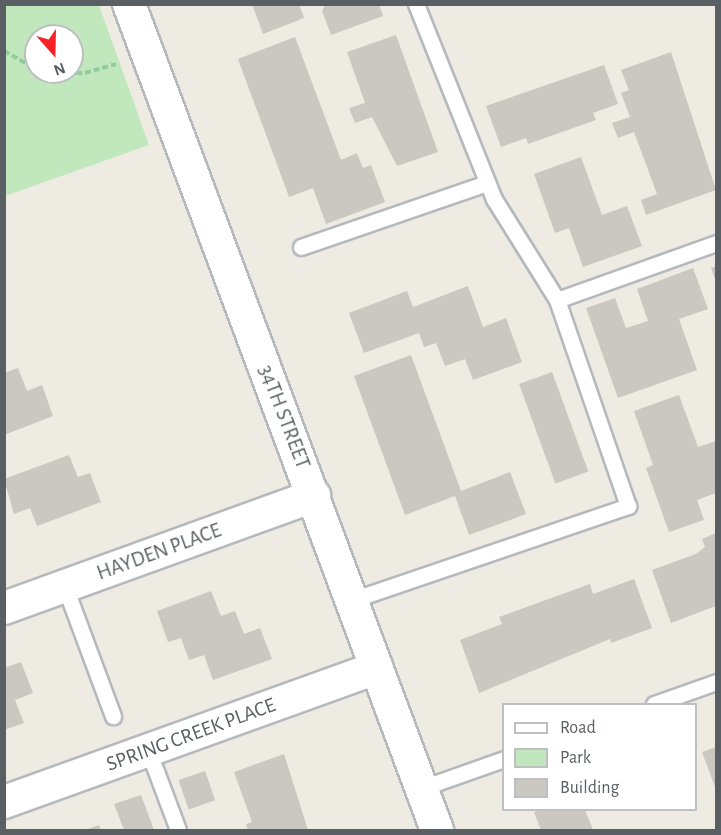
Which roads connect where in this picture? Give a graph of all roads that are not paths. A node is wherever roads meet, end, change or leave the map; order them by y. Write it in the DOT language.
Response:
graph roads {
  1 [pos="129,4"];
  2 [pos="416,4"];
  3 [pos="487,183"];
  4 [pos="717,243"];
  5 [pos="301,247"];
  6 [pos="556,300"];
  7 [pos="314,496"];
  8 [pos="65,587"];
  9 [pos="352,600"];
  10 [pos="4,608"];
  11 [pos="377,668"];
  12 [pos="717,682"];
  13 [pos="659,703"];
  14 [pos="113,716"];
  15 [pos="148,750"];
  16 [pos="502,760"];
  17 [pos="422,788"];
  18 [pos="4,802"];
  19 [pos="178,831"];
  20 [pos="437,831"];
  1 -- 7 [label="street, 34TH STREET"];
  2 -- 3 [label="lane"];
  3 -- 5 [label="lane"];
  3 -- 6 [label="lane"];
  4 -- 6 [label="lane"];
  6 -- 9 [label="lane"];
  7 -- 8 [label="street, HAYDEN PLACE"];
  7 -- 9 [label="street, 34TH STREET"];
  8 -- 10 [label="street, HAYDEN PLACE"];
  8 -- 14 [label="lane"];
  9 -- 11 [label="street, 34TH STREET"];
  11 -- 15 [label="street, SPRING CREEK PLACE"];
  11 -- 17 [label="street, 34TH STREET"];
  12 -- 13 [label="lane"];
  15 -- 18 [label="street, SPRING CREEK PLACE"];
  15 -- 19 [label="lane"];
  16 -- 17 [label="lane"];
  17 -- 20 [label="street, 34TH STREET"];
}
